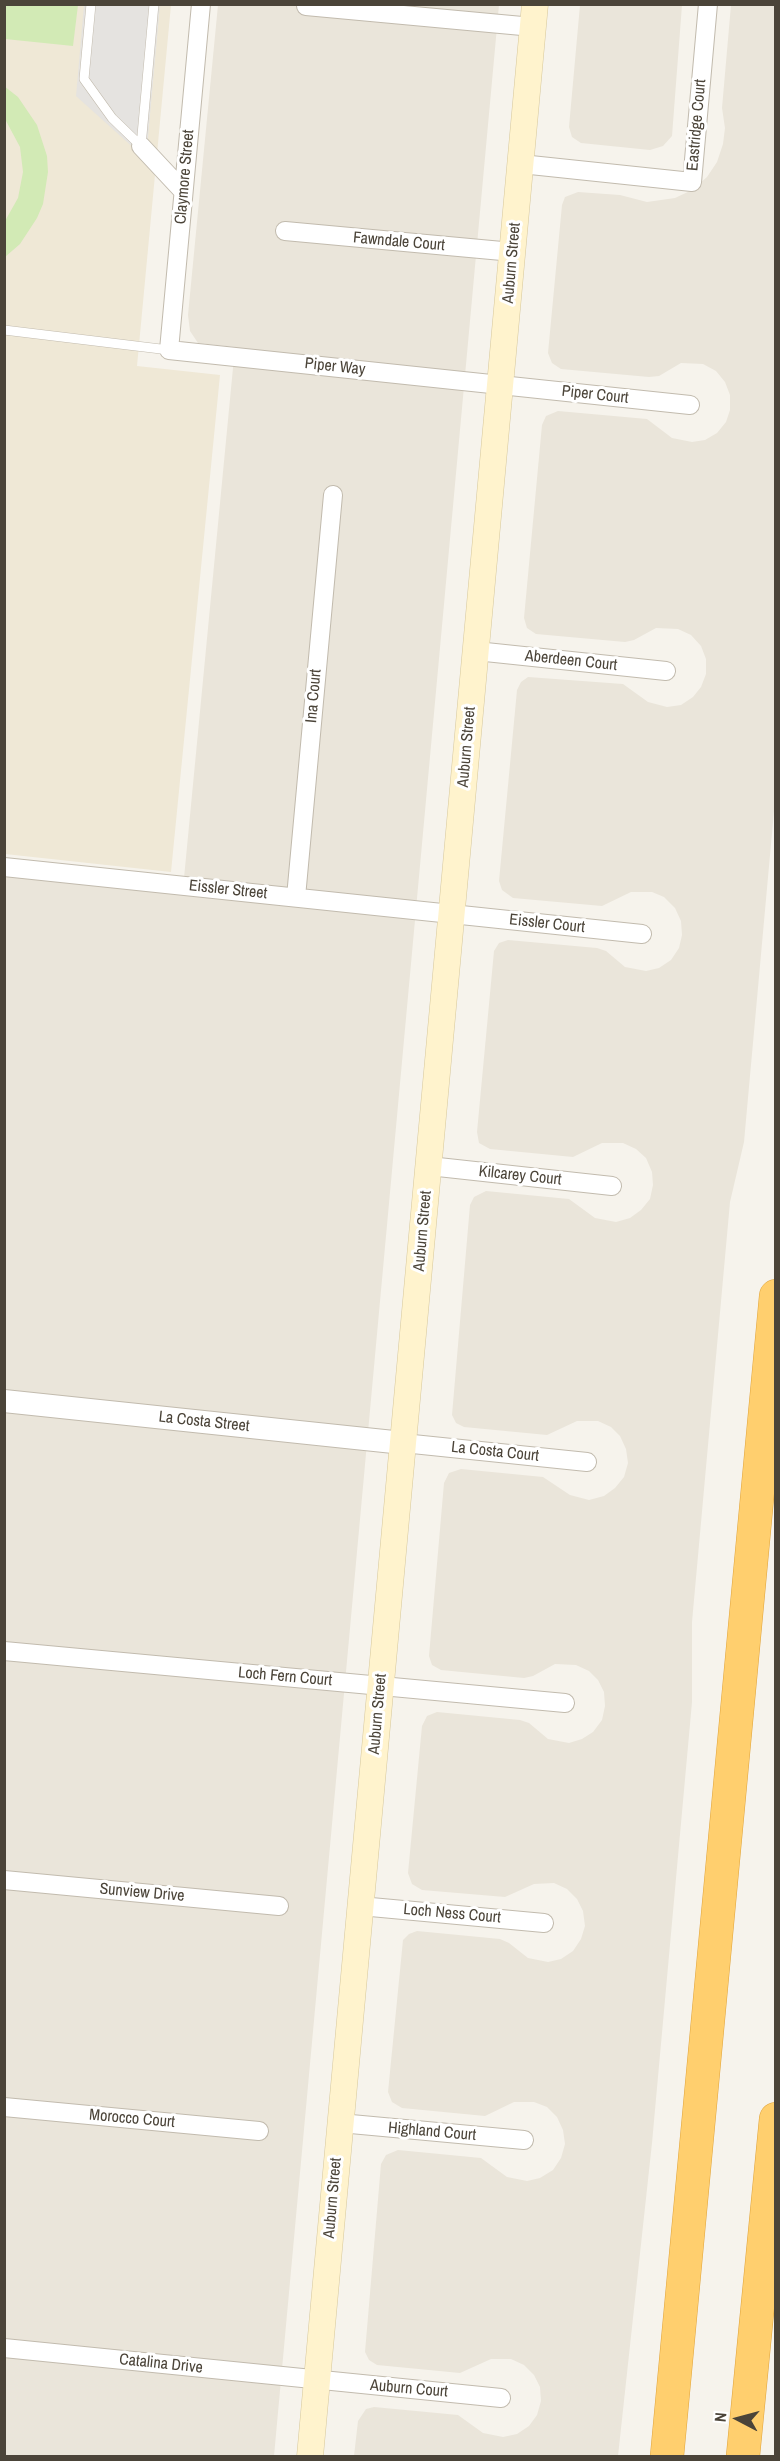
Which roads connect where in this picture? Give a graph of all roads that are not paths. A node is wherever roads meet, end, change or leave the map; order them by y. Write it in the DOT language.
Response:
graph roads {
  1 [pos="91,4"];
  2 [pos="154,4"];
  3 [pos="201,4"];
  4 [pos="708,4"];
  5 [pos="306,6"];
  6 [pos="534,16"];
  7 [pos="141,146"];
  8 [pos="521,164"];
  9 [pos="183,191"];
  10 [pos="285,231"];
  11 [pos="513,252"];
  12 [pos="4,330"];
  13 [pos="169,350"];
  14 [pos="500,385"];
  15 [pos="690,405"];
  16 [pos="333,495"];
  17 [pos="476,651"];
  18 [pos="666,671"];
  19 [pos="4,867"];
  20 [pos="296,897"];
  21 [pos="452,914"];
  22 [pos="642,933"];
  23 [pos="429,1166"];
  24 [pos="612,1186"];
  25 [pos="776,1296"];
  26 [pos="4,1401"];
  27 [pos="403,1443"];
  28 [pos="587,1462"];
  29 [pos="4,1651"];
  30 [pos="380,1686"];
  31 [pos="564,1703"];
  32 [pos="4,1880"];
  33 [pos="279,1906"];
  34 [pos="360,1906"];
  35 [pos="544,1923"];
  36 [pos="4,2107"];
  37 [pos="776,2119"];
  38 [pos="340,2123"];
  39 [pos="259,2131"];
  40 [pos="524,2140"];
  41 [pos="4,2348"];
  42 [pos="316,2380"];
  43 [pos="501,2397"];
  44 [pos="310,2457"];
  45 [pos="667,2457"];
  46 [pos="743,2457"];
  1 -- 7 [label="lane"];
  2 -- 7 [label="lane"];
  3 -- 9 [label="street, Claymore Street"];
  4 -- 8 [label="street, Eastridge Court"];
  5 -- 6 [label="street"];
  6 -- 8 [label="main road, Auburn Street"];
  7 -- 9 [label="street"];
  8 -- 11 [label="main road, Auburn Street"];
  9 -- 13 [label="street, Claymore Street"];
  10 -- 11 [label="street, Fawndale Court"];
  11 -- 14 [label="main road, Auburn Street"];
  12 -- 13 [label="lane"];
  13 -- 14 [label="street, Piper Way"];
  14 -- 15 [label="street, Piper Court"];
  14 -- 17 [label="main road, Auburn Street"];
  16 -- 20 [label="street, Ina Court"];
  17 -- 18 [label="street, Aberdeen Court"];
  17 -- 21 [label="main road, Auburn Street"];
  19 -- 20 [label="street, Eissler Street"];
  20 -- 21 [label="street, Eissler Street"];
  21 -- 22 [label="street, Eissler Court"];
  21 -- 23 [label="main road, Auburn Street"];
  23 -- 24 [label="street, Kilcarey Court"];
  23 -- 27 [label="main road, Auburn Street"];
  25 -- 45 [label="highway"];
  26 -- 27 [label="street, La Costa Street"];
  27 -- 28 [label="street, La Costa Court"];
  27 -- 30 [label="main road, Auburn Street"];
  29 -- 30 [label="street, Loch Fern Court"];
  30 -- 31 [label="street, Loch Fern Court"];
  30 -- 34 [label="main road, Auburn Street"];
  32 -- 33 [label="street, Sunview Drive"];
  34 -- 35 [label="street, Loch Ness Court"];
  34 -- 38 [label="main road, Auburn Street"];
  36 -- 39 [label="street, Morocco Court"];
  37 -- 46 [label="highway"];
  38 -- 40 [label="street, Highland Court"];
  38 -- 42 [label="main road, Auburn Street"];
  41 -- 42 [label="street, Catalina Drive"];
  42 -- 43 [label="street, Auburn Court"];
  42 -- 44 [label="main road, Auburn Street"];
}
